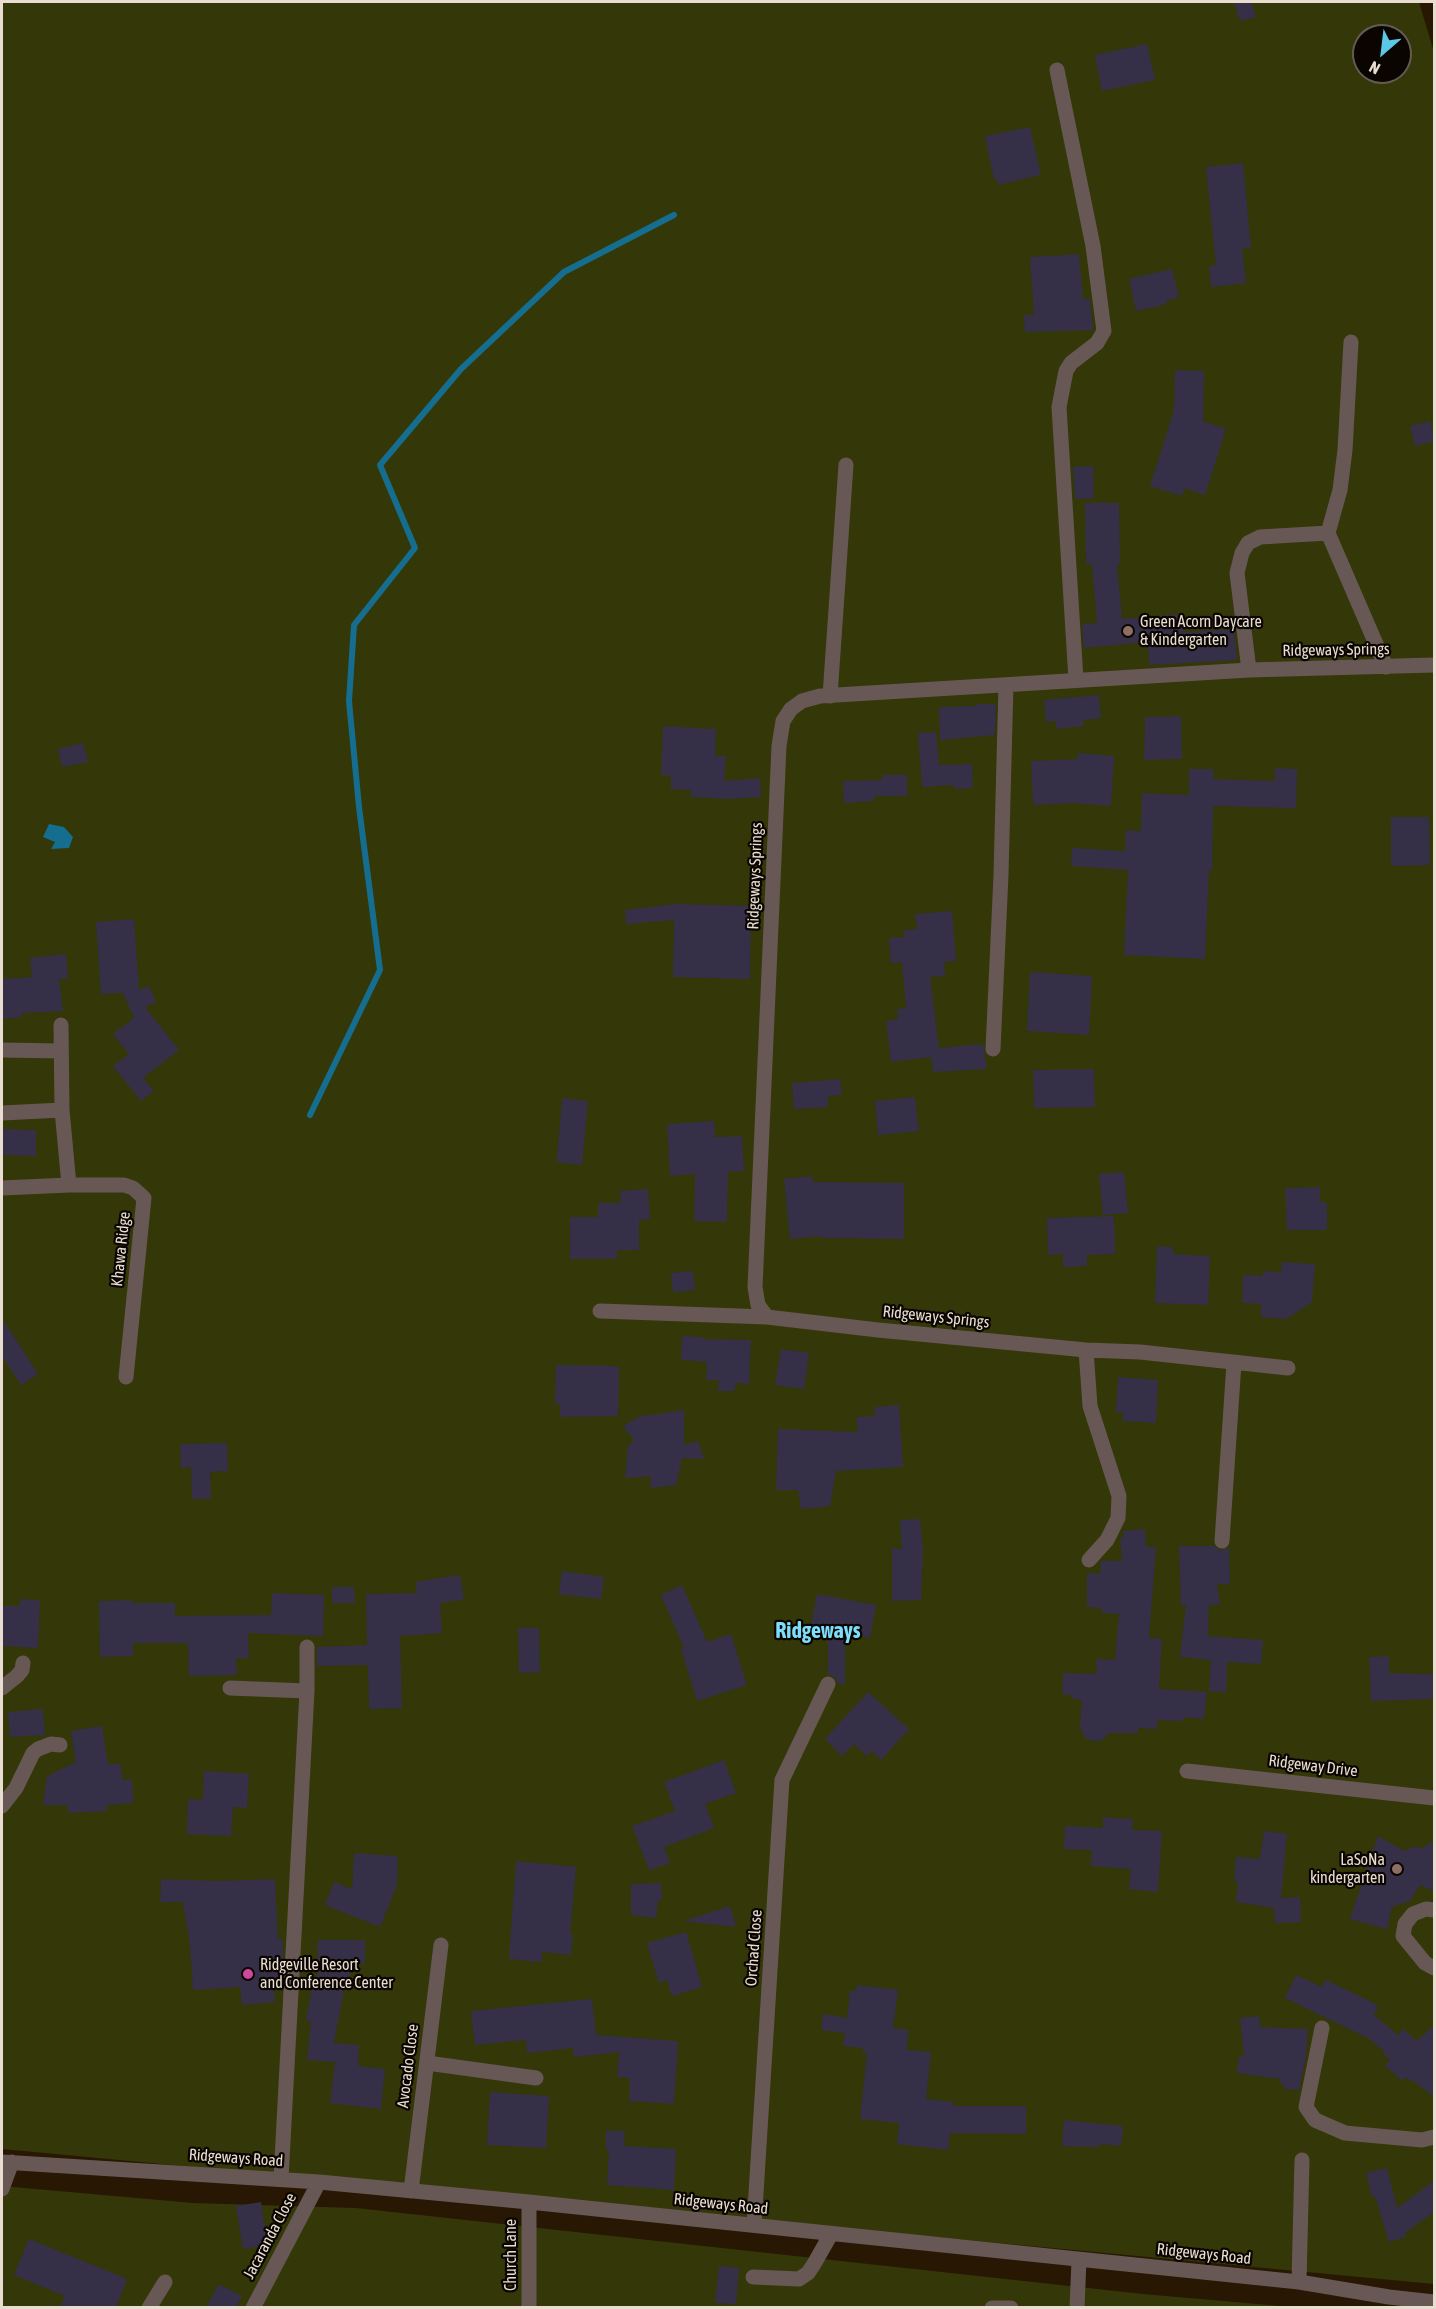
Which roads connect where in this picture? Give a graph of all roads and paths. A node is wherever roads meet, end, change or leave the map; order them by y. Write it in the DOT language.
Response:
graph roads {
  1 [pos="1057,70"];
  2 [pos="1350,342"];
  3 [pos="846,465"];
  4 [pos="1328,533"];
  5 [pos="1434,665"];
  6 [pos="1386,667"];
  7 [pos="1250,670"];
  8 [pos="1076,680"];
  9 [pos="1006,685"];
  10 [pos="830,696"];
  11 [pos="61,1024"];
  12 [pos="993,1049"];
  13 [pos="2,1050"];
  14 [pos="61,1051"];
  15 [pos="62,1110"];
  16 [pos="2,1113"];
  17 [pos="69,1185"];
  18 [pos="2,1188"];
  19 [pos="600,1311"];
  20 [pos="767,1317"];
  21 [pos="1086,1350"];
  22 [pos="1234,1363"];
  23 [pos="1288,1368"];
  24 [pos="126,1377"];
  25 [pos="1222,1541"];
  26 [pos="1089,1560"];
  27 [pos="307,1647"];
  28 [pos="23,1663"];
  29 [pos="828,1684"];
  30 [pos="2,1688"];
  31 [pos="230,1688"];
  32 [pos="307,1691"];
  33 [pos="60,1745"];
  34 [pos="1187,1771"];
  35 [pos="1434,1798"];
  36 [pos="2,1806"];
  37 [pos="1434,1910"];
  38 [pos="441,1945"];
  39 [pos="1434,1968"];
  40 [pos="1322,2028"];
  41 [pos="427,2063"];
  42 [pos="536,2078"];
  43 [pos="1434,2137"];
  44 [pos="1302,2160"];
  45 [pos="7,2162"];
  46 [pos="281,2179"];
  47 [pos="319,2182"];
  48 [pos="2,2189"];
  49 [pos="411,2191"];
  50 [pos="529,2202"];
  51 [pos="754,2225"];
  52 [pos="831,2234"];
  53 [pos="1079,2260"];
  54 [pos="753,2277"];
  55 [pos="165,2282"];
  56 [pos="1299,2282"];
  57 [pos="1388,2302"];
  58 [pos="1434,2302"];
  59 [pos="149,2307"];
  60 [pos="253,2307"];
  61 [pos="529,2307"];
  62 [pos="992,2307"];
  63 [pos="1011,2307"];
  64 [pos="1077,2307"];
  1 -- 8 [label="street"];
  2 -- 4 [label="street"];
  3 -- 10 [label="street"];
  4 -- 6 [label="street"];
  4 -- 7 [label="street"];
  5 -- 6 [label="street, Ridgeways Springs"];
  6 -- 7 [label="street, Ridgeways Springs"];
  7 -- 8 [label="street, Ridgeways Springs"];
  8 -- 9 [label="street, Ridgeways Springs"];
  9 -- 10 [label="street, Ridgeways Springs"];
  9 -- 12 [label="street"];
  10 -- 20 [label="street, Ridgeways Springs"];
  11 -- 14 [label="street"];
  13 -- 14 [label="street"];
  14 -- 15 [label="street"];
  15 -- 16 [label="street"];
  15 -- 17 [label="street"];
  17 -- 18 [label="street, Khawa Ridge"];
  17 -- 24 [label="street, Khawa Ridge"];
  19 -- 20 [label="street"];
  20 -- 21 [label="street, Ridgeways Springs"];
  21 -- 22 [label="street, Ridgeways Springs"];
  21 -- 26 [label="street"];
  22 -- 23 [label="street, Ridgeways Springs"];
  22 -- 25 [label="street"];
  27 -- 32 [label="street"];
  28 -- 30 [label="street"];
  29 -- 51 [label="street, Orchad Close"];
  31 -- 32 [label="street"];
  32 -- 46 [label="street"];
  33 -- 36 [label="street"];
  34 -- 35 [label="street, Ridgeway Drive"];
  37 -- 39 [label="street"];
  38 -- 41 [label="street, Avocado Close"];
  40 -- 43 [label="street"];
  41 -- 42 [label="street"];
  41 -- 49 [label="street, Avocado Close"];
  44 -- 56 [label="street"];
  45 -- 46 [label="street, Ridgeways Road"];
  45 -- 48 [label="street"];
  46 -- 47 [label="street, Ridgeways Road"];
  47 -- 49 [label="street, Ridgeways Road"];
  47 -- 60 [label="street, Jacaranda Close"];
  49 -- 50 [label="street, Ridgeways Road"];
  50 -- 51 [label="street, Ridgeways Road"];
  50 -- 61 [label="street, Church Lane"];
  51 -- 52 [label="street, Ridgeways Road"];
  52 -- 53 [label="street, Ridgeways Road"];
  52 -- 54 [label="street"];
  53 -- 56 [label="street, Ridgeways Road"];
  53 -- 64 [label="street"];
  55 -- 59 [label="street"];
  56 -- 57 [label="street, Ridgeways Road"];
  57 -- 58 [label="street, Ridgeways Road"];
  62 -- 63 [label="street"];
}
